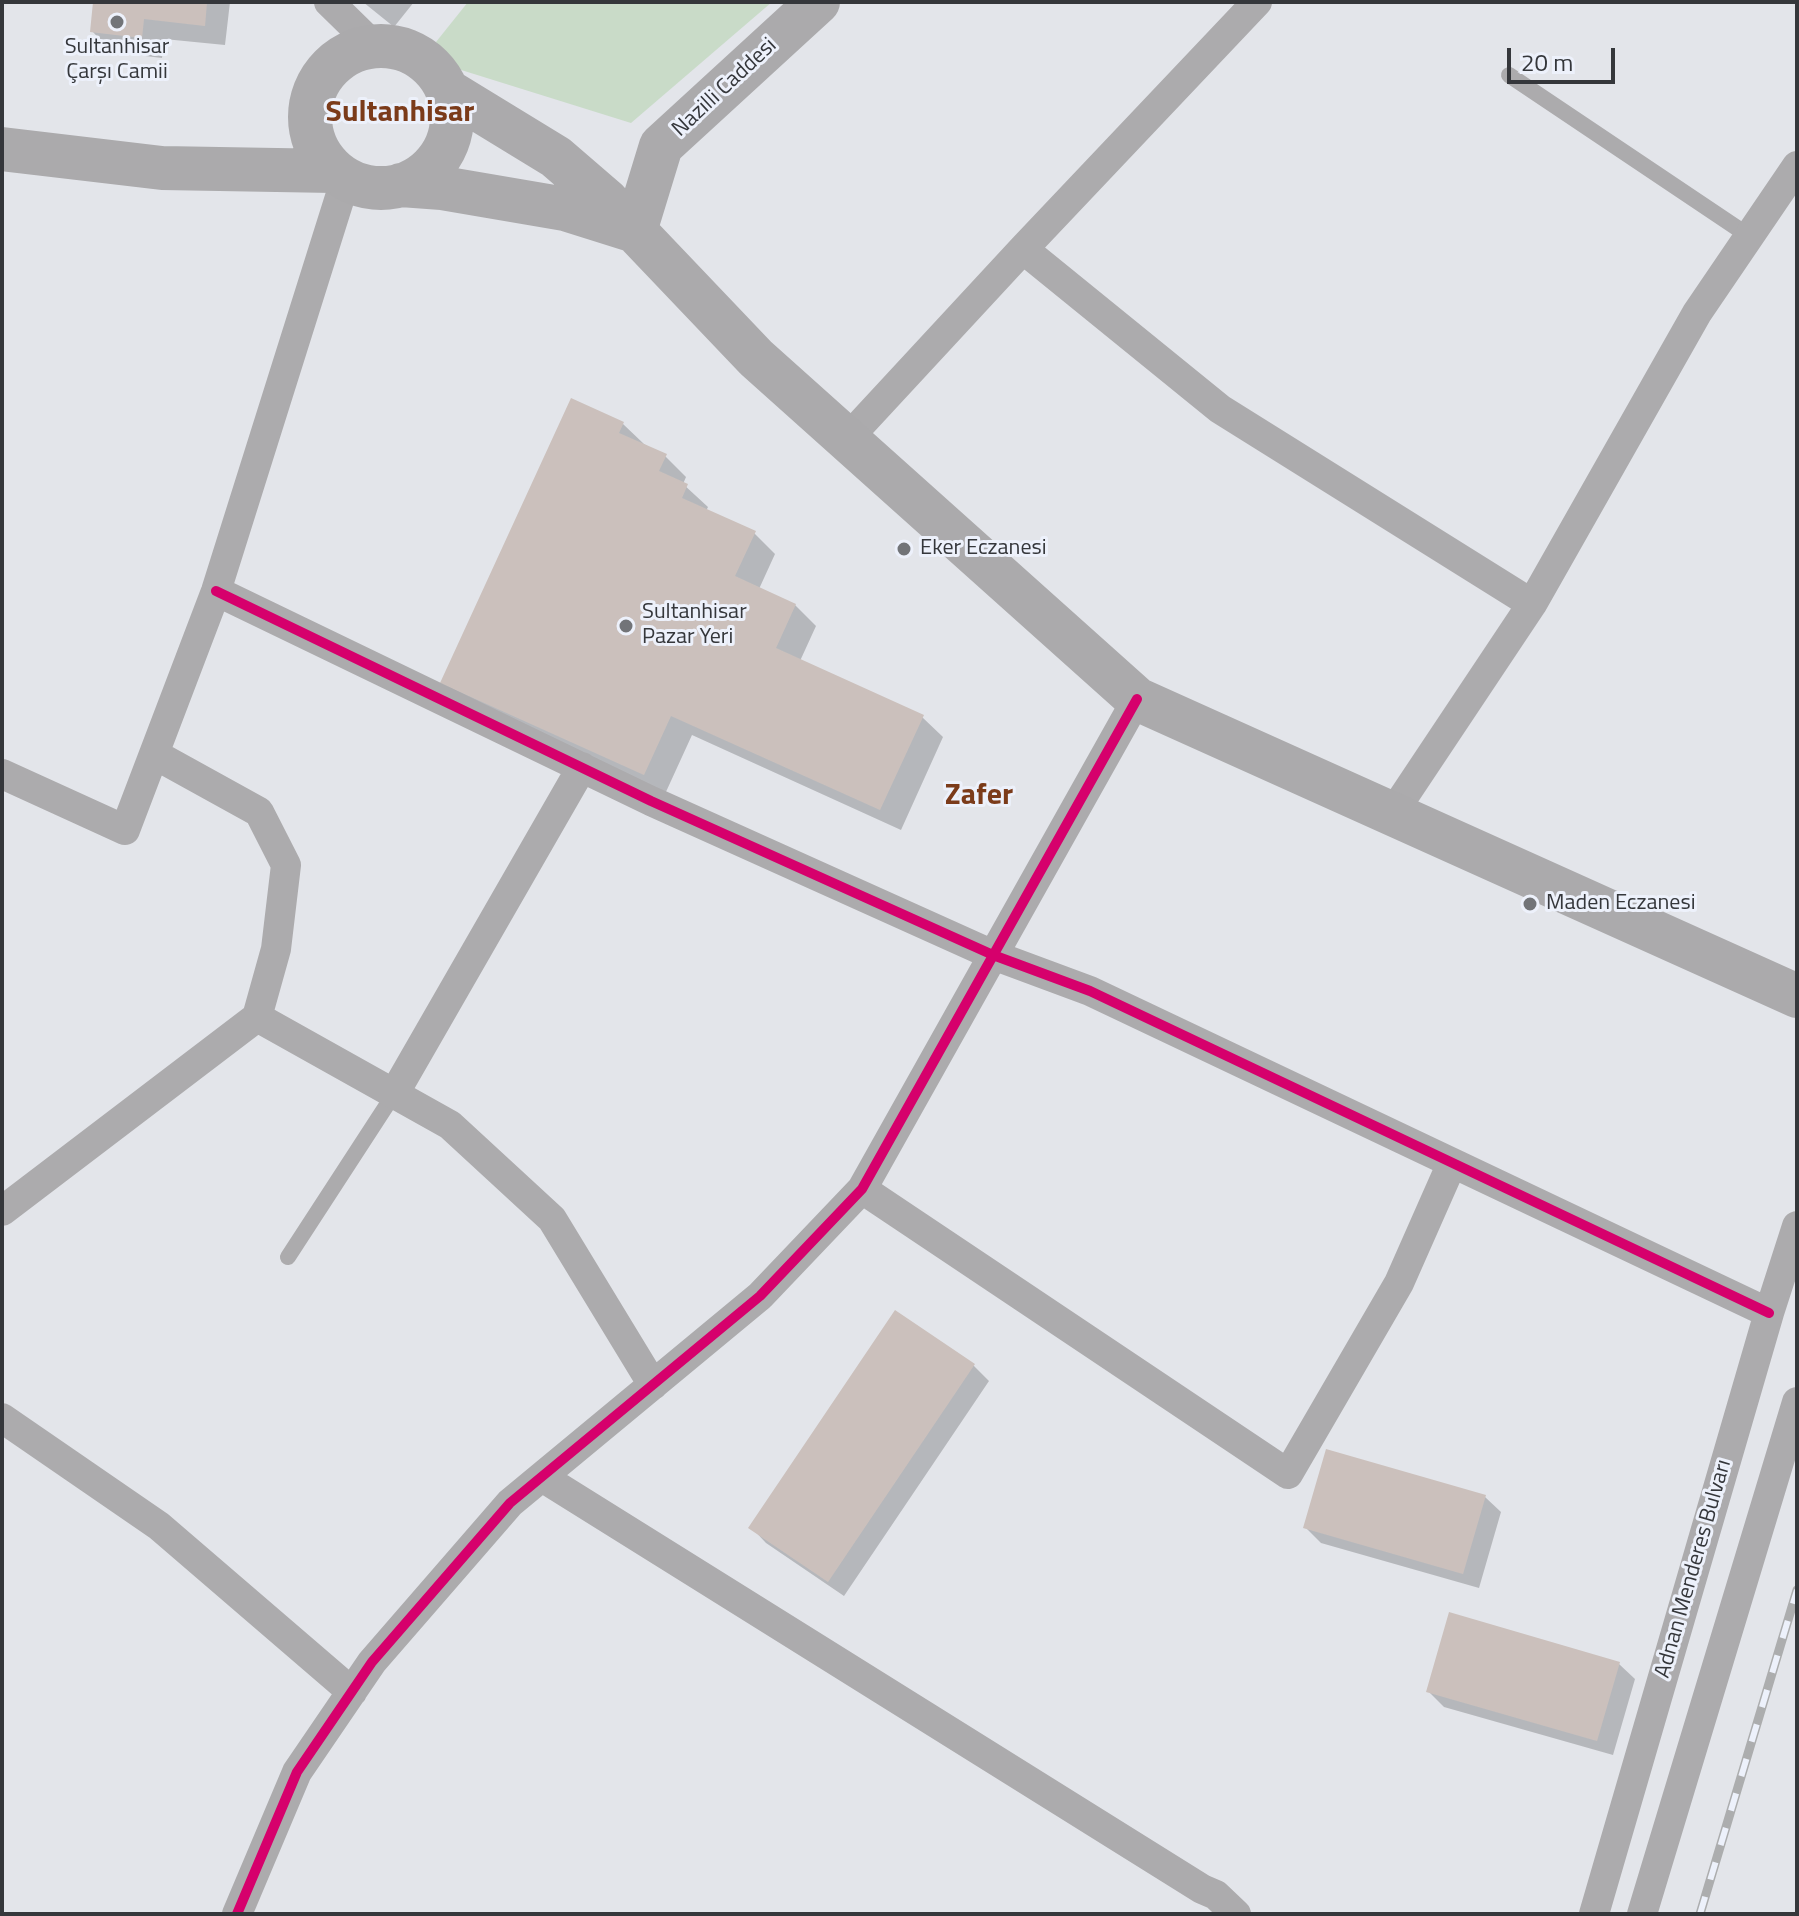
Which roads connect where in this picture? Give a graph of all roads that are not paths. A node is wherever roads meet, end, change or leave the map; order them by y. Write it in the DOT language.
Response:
graph roads {
  1 [pos="329,2"];
  2 [pos="818,2"];
  3 [pos="1257,2"];
  4 [pos="374,46"];
  5 [pos="1509,75"];
  6 [pos="448,91"];
  7 [pos="2,149"];
  8 [pos="1797,166"];
  9 [pos="340,174"];
  10 [pos="401,185"];
  11 [pos="635,231"];
  12 [pos="1749,236"];
  13 [pos="1023,249"];
  14 [pos="847,439"];
  15 [pos="216,591"];
  16 [pos="1532,604"];
  17 [pos="1137,699"];
  18 [pos="154,754"];
  19 [pos="582,767"];
  20 [pos="2,774"];
  21 [pos="1392,814"];
  22 [pos="993,955"];
  23 [pos="1797,996"];
  24 [pos="257,1017"];
  25 [pos="394,1094"];
  26 [pos="1452,1163"];
  27 [pos="862,1189"];
  28 [pos="2,1211"];
  29 [pos="1797,1226"];
  30 [pos="288,1257"];
  31 [pos="1769,1313"];
  32 [pos="653,1385"];
  33 [pos="1797,1402"];
  34 [pos="2,1418"];
  35 [pos="542,1477"];
  36 [pos="352,1692"];
  37 [pos="237,1914"];
  38 [pos="1236,1914"];
  39 [pos="1594,1914"];
  40 [pos="1642,1914"];
  1 -- 4 [label="street"];
  2 -- 11 [label="main road, Nazilli Caddesi"];
  3 -- 13 [label="street"];
  4 -- 6 [label="main road"];
  4 -- 9 [label="main road"];
  5 -- 12 [label="lane"];
  6 -- 10 [label="main road"];
  6 -- 11 [label="main road"];
  7 -- 9 [label="main road"];
  8 -- 12 [label="street"];
  9 -- 10 [label="main road"];
  9 -- 15 [label="street"];
  10 -- 11 [label="main road"];
  11 -- 14 [label="main road"];
  12 -- 16 [label="street"];
  13 -- 14 [label="street"];
  13 -- 16 [label="street"];
  14 -- 17 [label="main road"];
  15 -- 18 [label="street"];
  15 -- 19 [label="street"];
  16 -- 21 [label="street"];
  17 -- 21 [label="main road"];
  17 -- 22 [label="street"];
  18 -- 20 [label="street"];
  18 -- 24 [label="street"];
  19 -- 22 [label="street"];
  19 -- 25 [label="street"];
  21 -- 23 [label="main road"];
  22 -- 26 [label="street"];
  22 -- 27 [label="street"];
  24 -- 25 [label="street"];
  24 -- 28 [label="street"];
  25 -- 30 [label="lane"];
  25 -- 32 [label="street"];
  26 -- 27 [label="street"];
  26 -- 31 [label="street"];
  27 -- 32 [label="street"];
  29 -- 31 [label="street, Adnan Menderes Bulvarı"];
  31 -- 39 [label="street, Adnan Menderes Bulvarı"];
  32 -- 35 [label="street"];
  33 -- 40 [label="street"];
  34 -- 36 [label="street"];
  35 -- 36 [label="street"];
  35 -- 38 [label="street"];
  36 -- 37 [label="street"];
}
